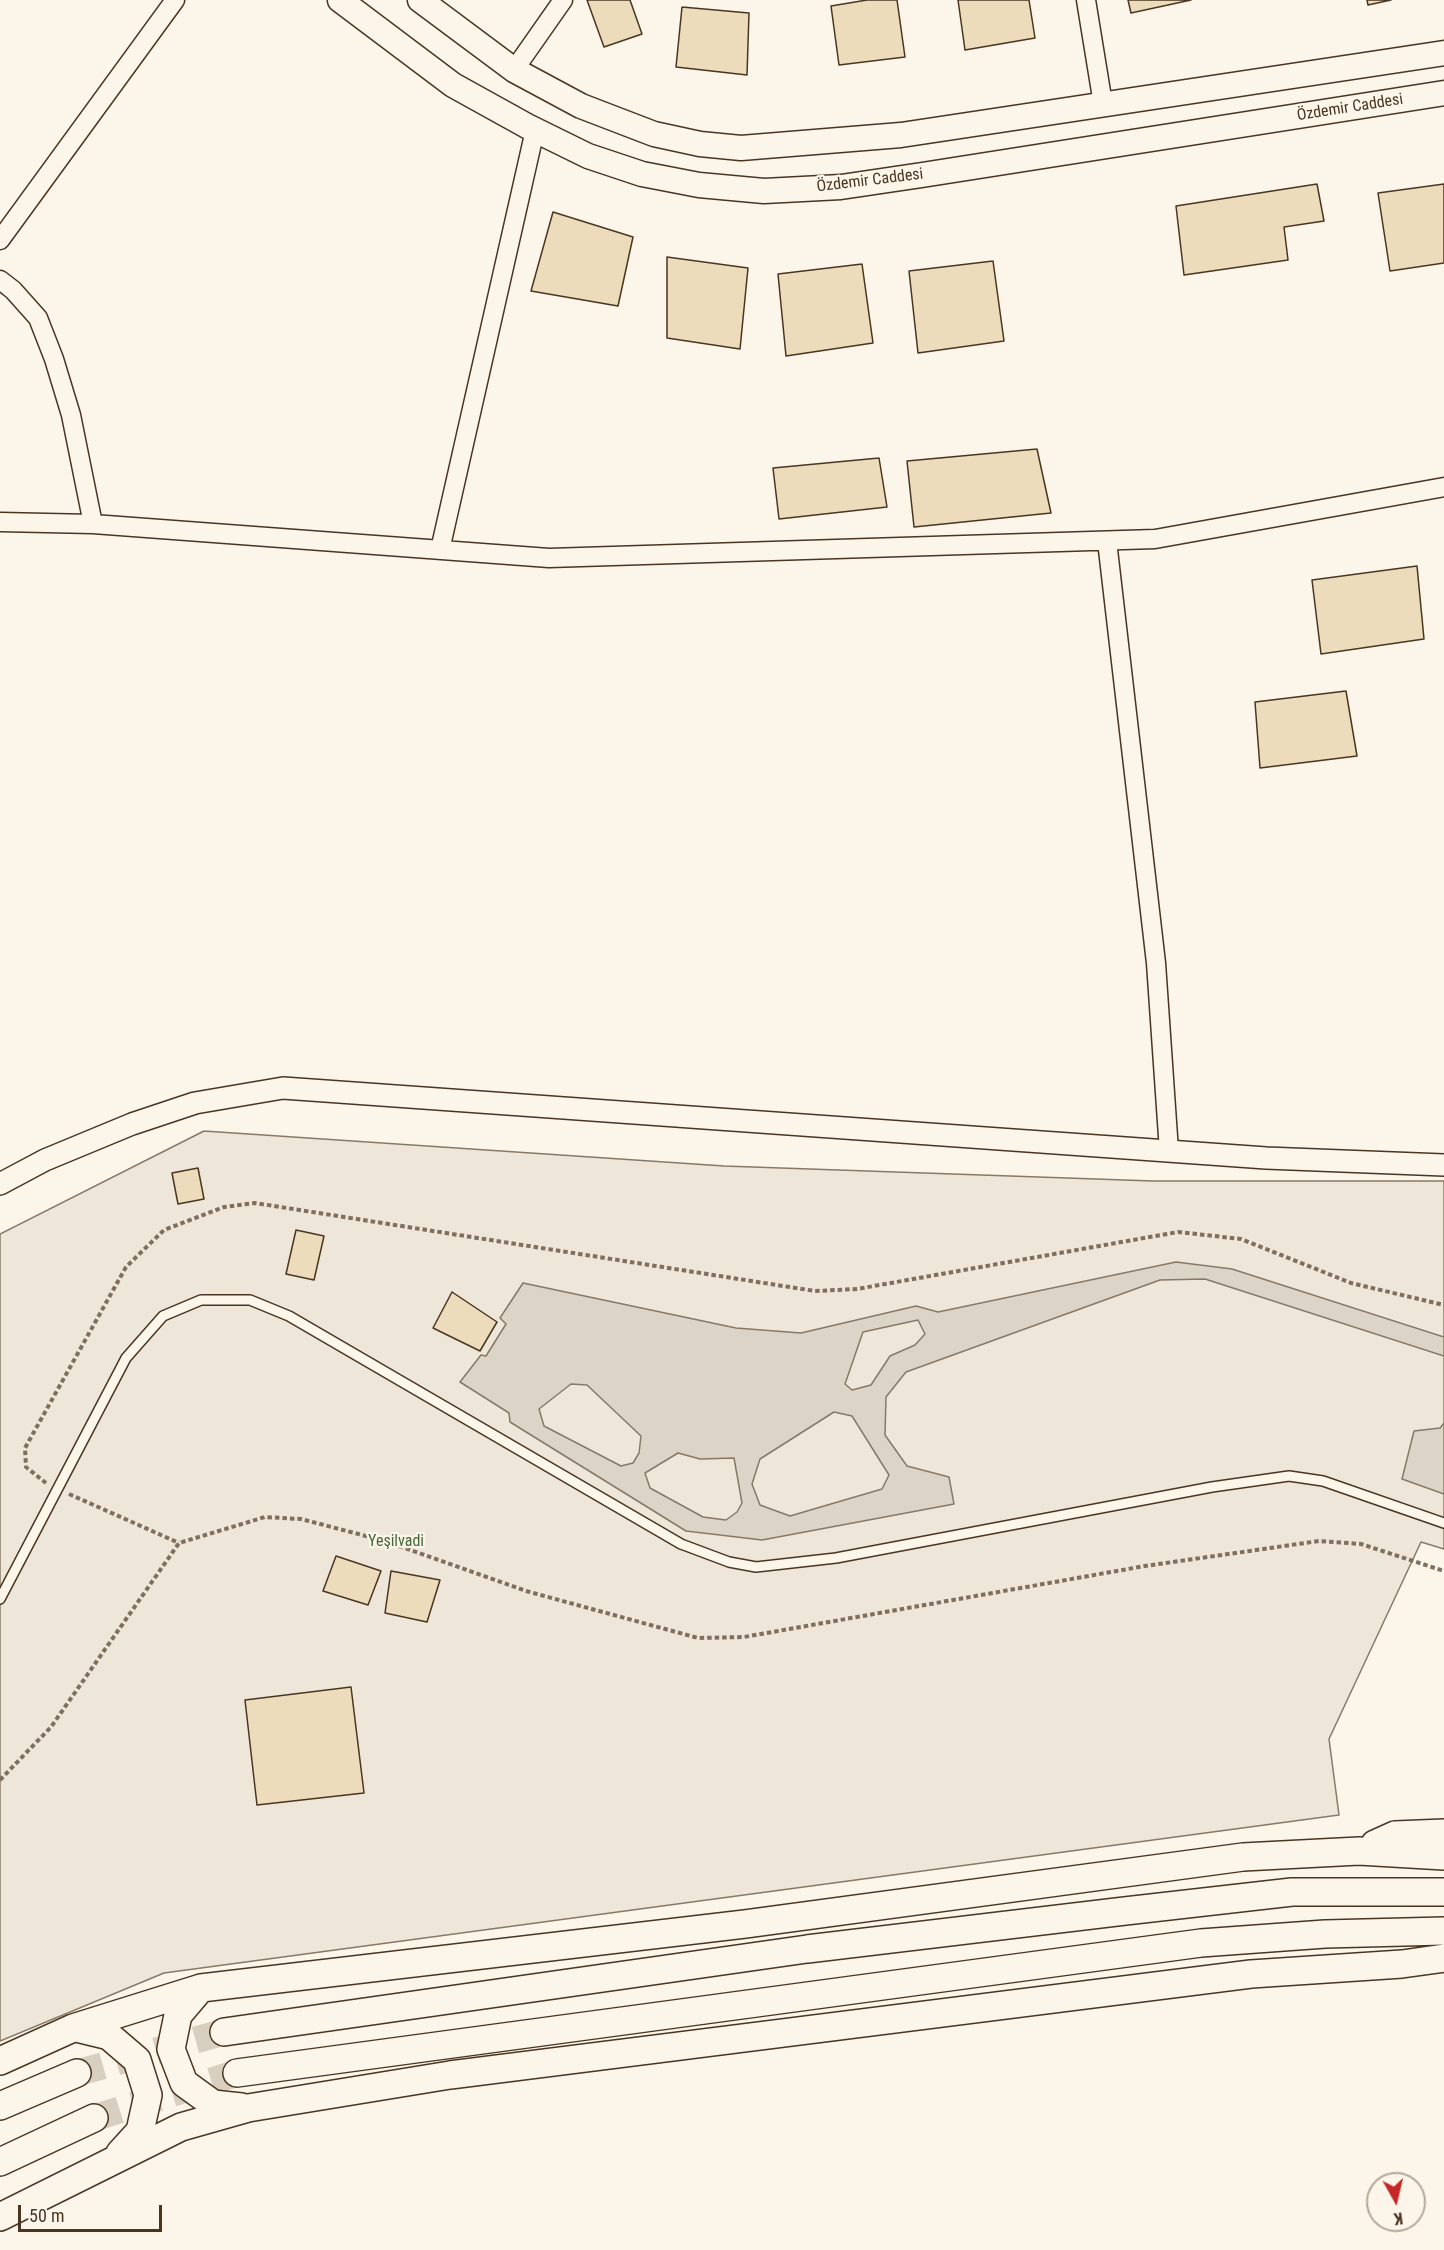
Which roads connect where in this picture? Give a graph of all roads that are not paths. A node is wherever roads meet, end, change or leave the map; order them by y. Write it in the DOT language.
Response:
graph roads {
  1 [pos="175,0"];
  2 [pos="340,0"];
  3 [pos="420,0"];
  4 [pos="563,0"];
  5 [pos="1086,0"];
  6 [pos="1444,53"];
  7 [pos="514,70"];
  8 [pos="1444,93"];
  9 [pos="1103,105"];
  10 [pos="535,130"];
  11 [pos="0,240"];
  12 [pos="0,280"];
  13 [pos="1444,487"];
  14 [pos="0,522"];
  15 [pos="93,524"];
  16 [pos="1107,540"];
  17 [pos="440,550"];
  18 [pos="1168,1151"];
  19 [pos="1444,1165"];
  20 [pos="0,1184"];
  21 [pos="1444,1522"];
  22 [pos="0,1599"];
  23 [pos="1444,1833"];
  24 [pos="1359,1851"];
  25 [pos="1444,1856"];
  26 [pos="1444,1892"];
  27 [pos="1444,1931"];
  28 [pos="1444,1958"];
  29 [pos="201,1988"];
  30 [pos="73,2028"];
  31 [pos="224,2032"];
  32 [pos="0,2061"];
  33 [pos="76,2073"];
  34 [pos="237,2073"];
  35 [pos="0,2106"];
  36 [pos="248,2108"];
  37 [pos="94,2118"];
  38 [pos="115,2158"];
  39 [pos="0,2162"];
  40 [pos="0,2217"];
  1 -- 11 [label="street"];
  2 -- 10 [label="main road, Özdemir Caddesi"];
  3 -- 7 [label="main road"];
  4 -- 7 [label="street"];
  5 -- 9 [label="street"];
  6 -- 9 [label="main road"];
  7 -- 9 [label="main road"];
  8 -- 10 [label="main road, Özdemir Caddesi"];
  10 -- 17 [label="street"];
  12 -- 15 [label="street"];
  13 -- 16 [label="street"];
  14 -- 15 [label="street"];
  15 -- 17 [label="street"];
  16 -- 17 [label="street"];
  16 -- 18 [label="street"];
  18 -- 19 [label="street"];
  18 -- 20 [label="street"];
  21 -- 22 [label="lane"];
  23 -- 24 [label="main road"];
  24 -- 25 [label="main road"];
  24 -- 29 [label="main road"];
  26 -- 31 [label="main road"];
  27 -- 34 [label="main road"];
  28 -- 36 [label="main road"];
  29 -- 30 [label="main road"];
  29 -- 36 [label="main road"];
  30 -- 32 [label="main road"];
  30 -- 38 [label="main road"];
  33 -- 35 [label="main road"];
  36 -- 38 [label="main road"];
  37 -- 39 [label="main road"];
  38 -- 40 [label="main road"];
}
